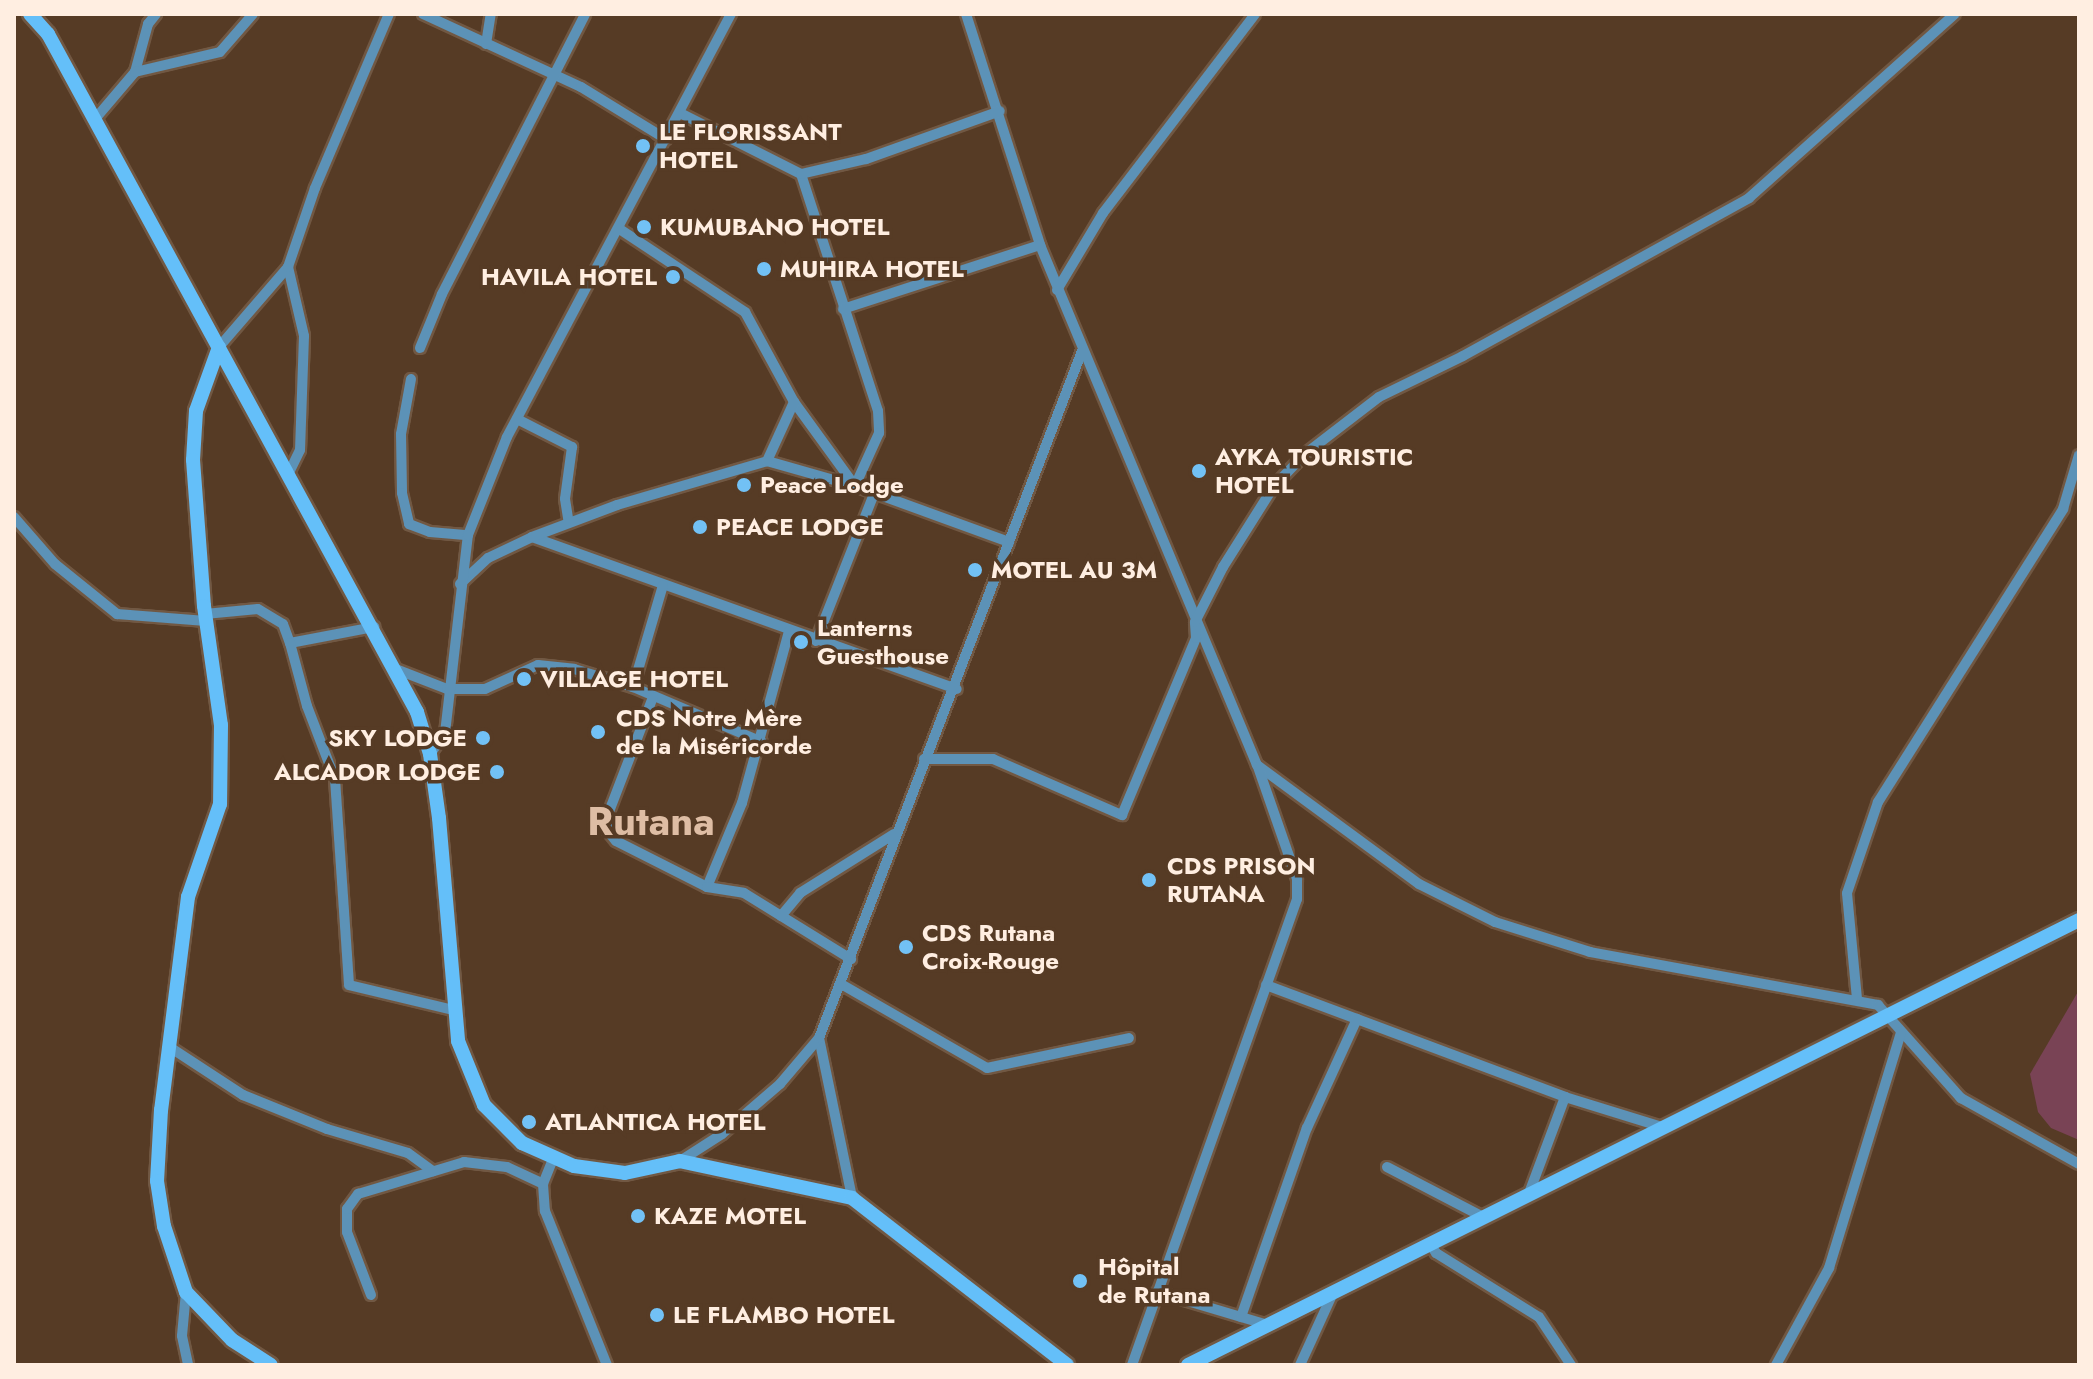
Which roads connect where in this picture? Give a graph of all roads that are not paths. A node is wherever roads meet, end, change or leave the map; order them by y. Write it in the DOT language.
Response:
graph roads {
  1 [pos="30,14"];
  2 [pos="156,14"];
  3 [pos="253,14"];
  4 [pos="389,14"];
  5 [pos="423,14"];
  6 [pos="491,14"];
  7 [pos="585,14"];
  8 [pos="731,14"];
  9 [pos="966,14"];
  10 [pos="1255,14"];
  11 [pos="1955,14"];
  12 [pos="486,44"];
  13 [pos="135,72"];
  14 [pos="556,75"];
  15 [pos="1000,111"];
  16 [pos="680,113"];
  17 [pos="95,119"];
  18 [pos="666,139"];
  19 [pos="801,174"];
  20 [pos="621,230"];
  21 [pos="1040,245"];
  22 [pos="288,267"];
  23 [pos="1057,290"];
  24 [pos="843,309"];
  25 [pos="219,347"];
  26 [pos="420,348"];
  27 [pos="1082,351"];
  28 [pos="411,379"];
  29 [pos="794,402"];
  30 [pos="517,419"];
  31 [pos="2079,455"];
  32 [pos="767,461"];
  33 [pos="289,473"];
  34 [pos="855,486"];
  35 [pos="874,494"];
  36 [pos="14,517"];
  37 [pos="569,523"];
  38 [pos="468,535"];
  39 [pos="532,537"];
  40 [pos="1009,542"];
  41 [pos="460,584"];
  42 [pos="663,585"];
  43 [pos="205,617"];
  44 [pos="1195,622"];
  45 [pos="374,627"];
  46 [pos="789,631"];
  47 [pos="816,641"];
  48 [pos="290,643"];
  49 [pos="398,670"];
  50 [pos="633,687"];
  51 [pos="447,689"];
  52 [pos="957,689"];
  53 [pos="653,697"];
  54 [pos="762,742"];
  55 [pos="430,754"];
  56 [pos="924,759"];
  57 [pos="1257,765"];
  58 [pos="894,834"];
  59 [pos="707,887"];
  60 [pos="781,916"];
  61 [pos="2079,920"];
  62 [pos="851,959"];
  63 [pos="841,984"];
  64 [pos="1266,985"];
  65 [pos="1857,999"];
  66 [pos="453,1010"];
  67 [pos="1889,1018"];
  68 [pos="1357,1019"];
  69 [pos="1901,1032"];
  70 [pos="819,1038"];
  71 [pos="1129,1038"];
  72 [pos="168,1046"];
  73 [pos="1565,1097"];
  74 [pos="1665,1128"];
  75 [pos="553,1159"];
  76 [pos="680,1161"];
  77 [pos="2079,1164"];
  78 [pos="1387,1167"];
  79 [pos="433,1171"];
  80 [pos="543,1184"];
  81 [pos="852,1198"];
  82 [pos="1527,1198"];
  83 [pos="1485,1218"];
  84 [pos="1430,1244"];
  85 [pos="186,1292"];
  86 [pos="1157,1292"];
  87 [pos="1333,1293"];
  88 [pos="371,1295"];
  89 [pos="1241,1317"];
  90 [pos="1268,1325"];
  91 [pos="188,1365"];
  92 [pos="271,1365"];
  93 [pos="607,1365"];
  94 [pos="1067,1365"];
  95 [pos="1132,1365"];
  96 [pos="1188,1365"];
  97 [pos="1300,1365"];
  98 [pos="1571,1365"];
  99 [pos="1776,1365"];
  1 -- 17 [label="main road"];
  2 -- 13 [label="street"];
  3 -- 13 [label="street"];
  4 -- 22 [label="street"];
  5 -- 12 [label="street"];
  6 -- 12 [label="street"];
  7 -- 14 [label="street"];
  8 -- 16 [label="street"];
  9 -- 15 [label="street"];
  10 -- 23 [label="street"];
  11 -- 44 [label="street"];
  12 -- 14 [label="street"];
  13 -- 17 [label="street"];
  14 -- 18 [label="street"];
  14 -- 26 [label="street"];
  15 -- 19 [label="street"];
  15 -- 21 [label="street"];
  16 -- 18 [label="street"];
  16 -- 19 [label="street"];
  17 -- 25 [label="main road"];
  18 -- 20 [label="street"];
  19 -- 24 [label="street"];
  20 -- 29 [label="street"];
  20 -- 30 [label="street"];
  21 -- 23 [label="street"];
  21 -- 24 [label="street"];
  22 -- 25 [label="street"];
  22 -- 33 [label="street"];
  23 -- 27 [label="street"];
  24 -- 34 [label="street"];
  25 -- 33 [label="main road"];
  25 -- 43 [label="main road"];
  27 -- 40 [label="street"];
  27 -- 44 [label="street"];
  28 -- 38 [label="street"];
  29 -- 32 [label="street"];
  29 -- 34 [label="street"];
  30 -- 37 [label="street"];
  30 -- 38 [label="street"];
  31 -- 65 [label="street"];
  32 -- 34 [label="street"];
  32 -- 37 [label="street"];
  33 -- 45 [label="main road"];
  34 -- 35 [label="street"];
  35 -- 40 [label="street"];
  35 -- 47 [label="street"];
  36 -- 43 [label="street"];
  37 -- 39 [label="street"];
  38 -- 41 [label="street"];
  39 -- 41 [label="street"];
  39 -- 42 [label="street"];
  40 -- 52 [label="street"];
  41 -- 51 [label="street"];
  42 -- 46 [label="street"];
  42 -- 50 [label="street"];
  43 -- 48 [label="street"];
  43 -- 72 [label="main road"];
  44 -- 56 [label="street"];
  44 -- 57 [label="street"];
  45 -- 48 [label="street"];
  45 -- 49 [label="main road"];
  46 -- 47 [label="street"];
  46 -- 54 [label="street"];
  47 -- 52 [label="street"];
  48 -- 66 [label="street"];
  49 -- 51 [label="street"];
  49 -- 55 [label="main road"];
  50 -- 51 [label="street"];
  50 -- 53 [label="street"];
  51 -- 55 [label="street"];
  52 -- 56 [label="street"];
  53 -- 54 [label="street"];
  53 -- 59 [label="street"];
  54 -- 59 [label="street"];
  55 -- 66 [label="main road"];
  56 -- 58 [label="street"];
  57 -- 64 [label="street"];
  57 -- 65 [label="street"];
  58 -- 60 [label="street"];
  58 -- 62 [label="street"];
  59 -- 60 [label="street"];
  60 -- 62 [label="street"];
  61 -- 67 [label="main road"];
  62 -- 63 [label="street"];
  63 -- 70 [label="street"];
  63 -- 71 [label="street"];
  64 -- 68 [label="street"];
  64 -- 86 [label="street"];
  65 -- 67 [label="street"];
  66 -- 75 [label="main road"];
  67 -- 69 [label="street"];
  67 -- 74 [label="main road"];
  68 -- 73 [label="street"];
  68 -- 89 [label="street"];
  69 -- 77 [label="street"];
  69 -- 99 [label="street"];
  70 -- 76 [label="street"];
  70 -- 81 [label="street"];
  72 -- 79 [label="street"];
  72 -- 85 [label="main road"];
  73 -- 74 [label="street"];
  73 -- 82 [label="street"];
  74 -- 82 [label="main road"];
  75 -- 76 [label="main road"];
  75 -- 80 [label="street"];
  76 -- 81 [label="main road"];
  78 -- 83 [label="street"];
  79 -- 80 [label="street"];
  79 -- 88 [label="street"];
  80 -- 93 [label="street"];
  81 -- 94 [label="main road"];
  82 -- 83 [label="main road"];
  83 -- 84 [label="main road"];
  84 -- 87 [label="main road"];
  84 -- 98 [label="street"];
  85 -- 91 [label="street"];
  85 -- 92 [label="main road"];
  86 -- 89 [label="street"];
  86 -- 95 [label="street"];
  87 -- 90 [label="main road"];
  87 -- 97 [label="street"];
  89 -- 90 [label="street"];
  90 -- 96 [label="main road"];
}
